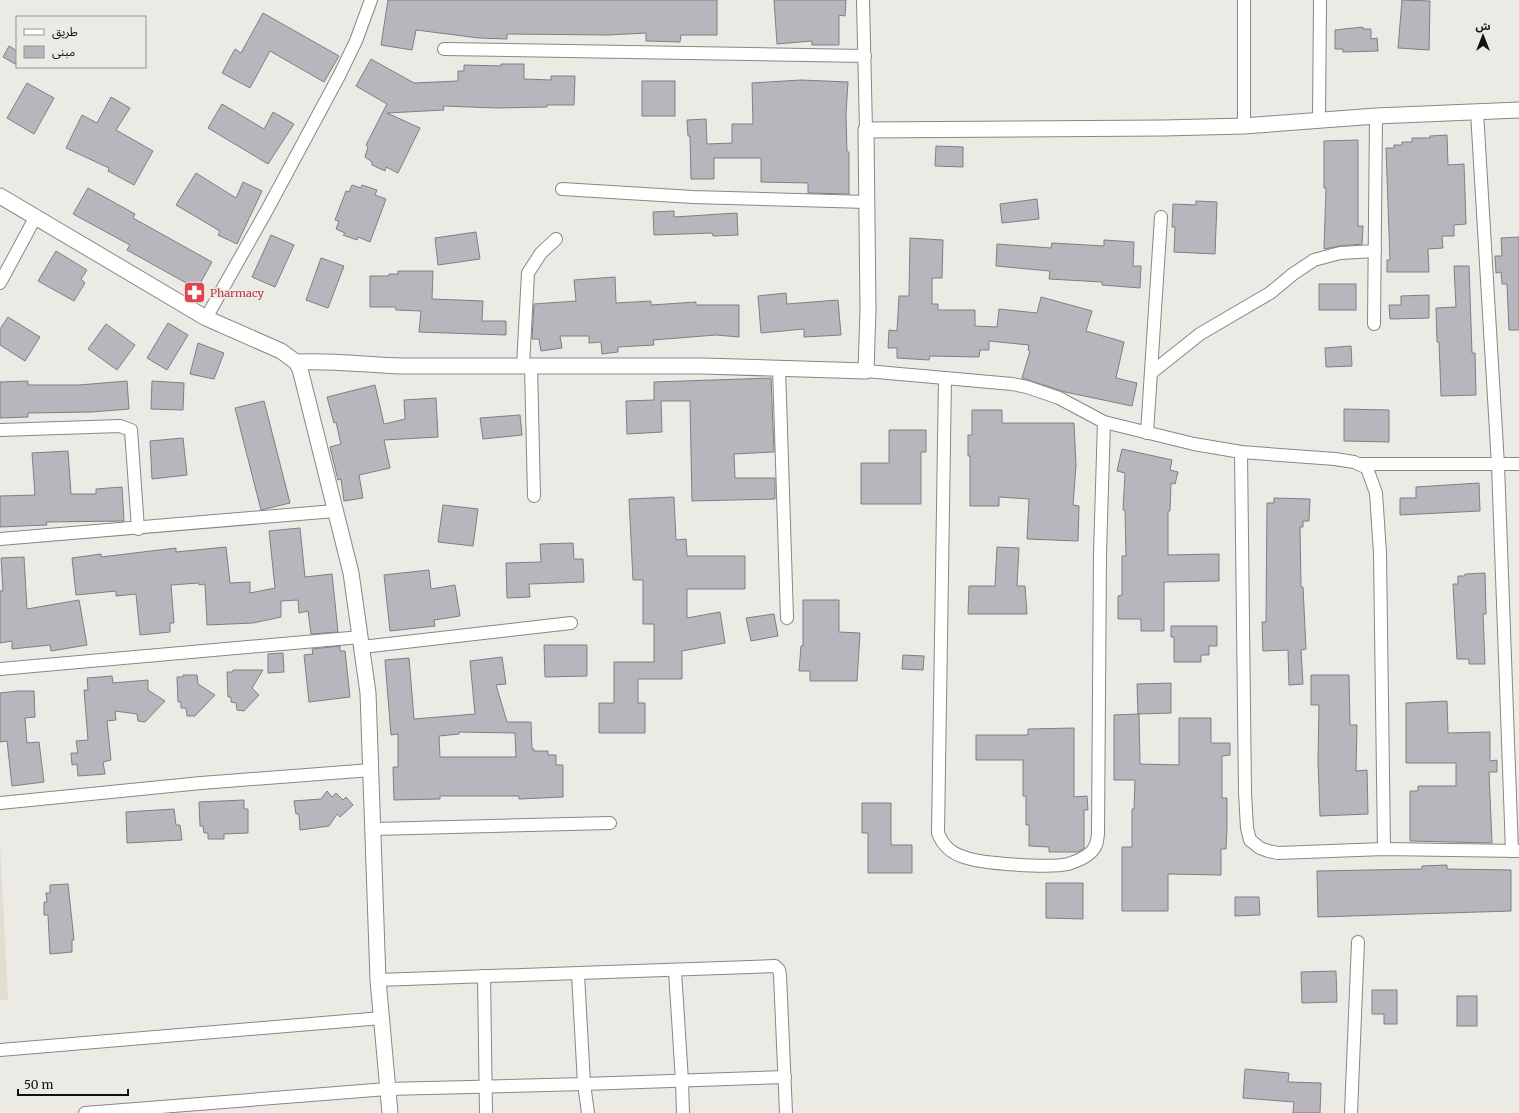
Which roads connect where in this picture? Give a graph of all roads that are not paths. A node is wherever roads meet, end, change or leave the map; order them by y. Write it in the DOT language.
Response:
graph roads {
  1 [pos="371,0"];
  2 [pos="863,0"];
  3 [pos="1244,0"];
  4 [pos="1320,0"];
  5 [pos="444,49"];
  6 [pos="865,56"];
  7 [pos="1519,110"];
  8 [pos="1477,112"];
  9 [pos="1376,116"];
  10 [pos="1319,120"];
  11 [pos="1244,126"];
  12 [pos="866,130"];
  13 [pos="562,189"];
  14 [pos="0,196"];
  15 [pos="867,202"];
  16 [pos="1161,217"];
  17 [pos="35,218"];
  18 [pos="556,239"];
  19 [pos="1375,251"];
  20 [pos="0,283"];
  21 [pos="206,318"];
  22 [pos="1374,324"];
  23 [pos="296,362"];
  24 [pos="527,366"];
  25 [pos="778,368"];
  26 [pos="866,370"];
  27 [pos="1151,373"];
  28 [pos="945,378"];
  29 [pos="1104,422"];
  30 [pos="0,430"];
  31 [pos="1147,433"];
  32 [pos="1241,452"];
  33 [pos="1361,464"];
  34 [pos="1519,464"];
  35 [pos="1498,465"];
  36 [pos="534,496"];
  37 [pos="334,511"];
  38 [pos="138,529"];
  39 [pos="0,539"];
  40 [pos="786,618"];
  41 [pos="571,623"];
  42 [pos="362,642"];
  43 [pos="0,669"];
  44 [pos="371,770"];
  45 [pos="0,803"];
  46 [pos="610,823"];
  47 [pos="374,829"];
  48 [pos="1384,849"];
  49 [pos="1515,851"];
  50 [pos="1358,942"];
  51 [pos="675,971"];
  52 [pos="578,974"];
  53 [pos="484,976"];
  54 [pos="378,980"];
  55 [pos="382,1018"];
  56 [pos="0,1050"];
  57 [pos="785,1077"];
  58 [pos="682,1081"];
  59 [pos="584,1084"];
  60 [pos="485,1086"];
  61 [pos="388,1089"];
  62 [pos="85,1113"];
  63 [pos="390,1113"];
  64 [pos="486,1113"];
  65 [pos="588,1113"];
  66 [pos="682,1113"];
  67 [pos="786,1113"];
  68 [pos="1351,1113"];
  1 -- 21 [label="street"];
  2 -- 6 [label="street"];
  3 -- 11 [label="street"];
  4 -- 10 [label="street"];
  5 -- 6 [label="street"];
  6 -- 12 [label="street"];
  7 -- 8 [label="street"];
  8 -- 9 [label="street"];
  8 -- 35 [label="street"];
  9 -- 10 [label="street"];
  9 -- 19 [label="street"];
  10 -- 11 [label="street"];
  11 -- 12 [label="street"];
  12 -- 15 [label="street"];
  13 -- 15 [label="street"];
  14 -- 17 [label="street"];
  15 -- 26 [label="street"];
  16 -- 27 [label="street"];
  17 -- 20 [label="street"];
  17 -- 21 [label="street"];
  18 -- 24 [label="street"];
  19 -- 22 [label="street"];
  19 -- 27 [label="street"];
  21 -- 23 [label="street"];
  23 -- 24 [label="street"];
  23 -- 37 [label="street"];
  24 -- 25 [label="street"];
  24 -- 36 [label="street"];
  25 -- 26 [label="street"];
  25 -- 40 [label="street"];
  26 -- 28 [label="street"];
  27 -- 31 [label="street"];
  28 -- 29 [label="street"];
  28 -- 29 [label="street"];
  29 -- 31 [label="street"];
  30 -- 38 [label="street"];
  31 -- 32 [label="street"];
  32 -- 33 [label="street"];
  32 -- 48 [label="street"];
  33 -- 35 [label="street"];
  33 -- 48 [label="street"];
  34 -- 35 [label="street"];
  35 -- 49 [label="street"];
  37 -- 38 [label="street"];
  37 -- 42 [label="street"];
  38 -- 39 [label="street"];
  41 -- 42 [label="street"];
  42 -- 43 [label="street"];
  42 -- 44 [label="street"];
  44 -- 45 [label="street"];
  44 -- 47 [label="street"];
  46 -- 47 [label="street"];
  47 -- 54 [label="street"];
  48 -- 49 [label="street"];
  50 -- 68 [label="street"];
  51 -- 52 [label="street"];
  51 -- 57 [label="street"];
  51 -- 58 [label="street"];
  52 -- 53 [label="street"];
  52 -- 59 [label="street"];
  53 -- 54 [label="street"];
  53 -- 60 [label="street"];
  54 -- 55 [label="street"];
  55 -- 56 [label="street"];
  55 -- 61 [label="street"];
  57 -- 58 [label="street"];
  57 -- 67 [label="street"];
  58 -- 59 [label="street"];
  58 -- 66 [label="street"];
  59 -- 60 [label="street"];
  59 -- 65 [label="street"];
  60 -- 61 [label="street"];
  60 -- 64 [label="street"];
  61 -- 62 [label="street"];
  61 -- 63 [label="street"];
}
